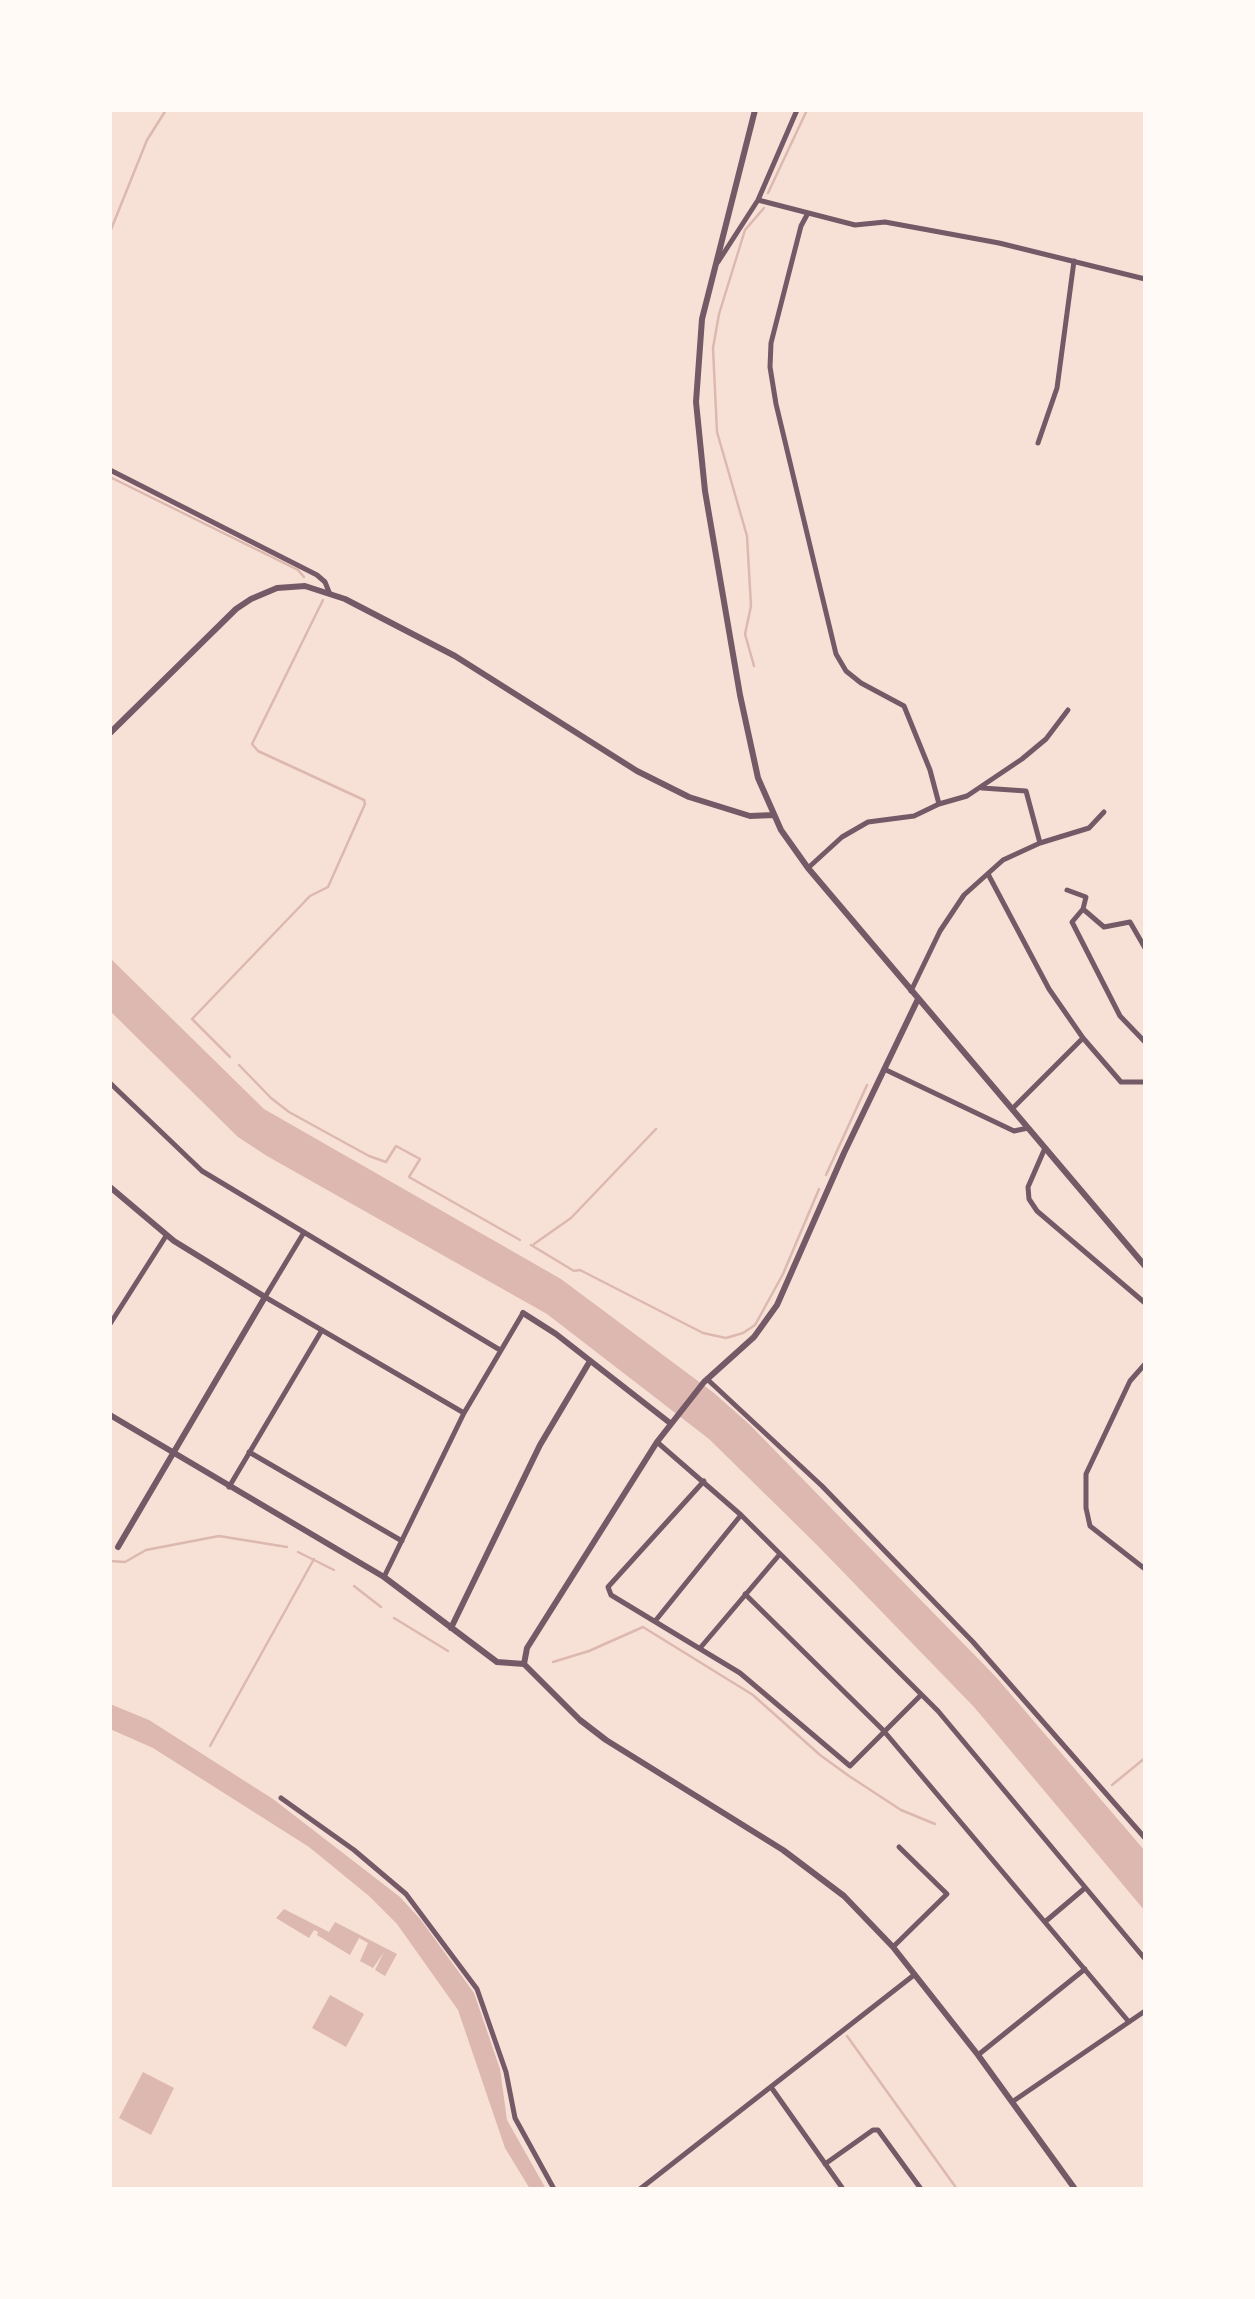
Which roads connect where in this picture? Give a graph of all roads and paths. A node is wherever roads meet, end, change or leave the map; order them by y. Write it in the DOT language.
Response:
graph roads {
  1 [pos="755,110"];
  2 [pos="797,110"];
  3 [pos="758,200"];
  4 [pos="808,213"];
  5 [pos="1074,260"];
  6 [pos="712,268"];
  7 [pos="1145,279"];
  8 [pos="1038,444"];
  9 [pos="110,470"];
  10 [pos="329,592"];
  11 [pos="1068,710"];
  12 [pos="110,733"];
  13 [pos="979,788"];
  14 [pos="939,804"];
  15 [pos="1104,812"];
  16 [pos="774,815"];
  17 [pos="1040,843"];
  18 [pos="808,868"];
  19 [pos="988,874"];
  20 [pos="1067,890"];
  21 [pos="1083,909"];
  22 [pos="1145,948"];
  23 [pos="912,991"];
  24 [pos="918,999"];
  25 [pos="1083,1038"];
  26 [pos="1145,1042"];
  27 [pos="884,1069"];
  28 [pos="1145,1082"];
  29 [pos="110,1083"];
  30 [pos="1012,1110"];
  31 [pos="1028,1128"];
  32 [pos="1045,1148"];
  33 [pos="110,1186"];
  34 [pos="303,1234"];
  35 [pos="166,1236"];
  36 [pos="1145,1266"];
  37 [pos="265,1297"];
  38 [pos="1145,1303"];
  39 [pos="523,1312"];
  40 [pos="110,1324"];
  41 [pos="322,1330"];
  42 [pos="500,1350"];
  43 [pos="590,1361"];
  44 [pos="1145,1364"];
  45 [pos="705,1381"];
  46 [pos="464,1413"];
  47 [pos="110,1415"];
  48 [pos="672,1420"];
  49 [pos="656,1442"];
  50 [pos="250,1452"];
  51 [pos="173,1453"];
  52 [pos="704,1481"];
  53 [pos="229,1487"];
  54 [pos="741,1516"];
  55 [pos="402,1541"];
  56 [pos="114,1549"];
  57 [pos="780,1554"];
  58 [pos="1145,1569"];
  59 [pos="384,1577"];
  60 [pos="745,1594"];
  61 [pos="656,1620"];
  62 [pos="451,1628"];
  63 [pos="700,1648"];
  64 [pos="524,1664"];
  65 [pos="921,1695"];
  66 [pos="883,1730"];
  67 [pos="282,1798"];
  68 [pos="1145,1838"];
  69 [pos="899,1847"];
  70 [pos="1085,1888"];
  71 [pos="1046,1922"];
  72 [pos="893,1948"];
  73 [pos="1145,1960"];
  74 [pos="1085,1969"];
  75 [pos="914,1975"];
  76 [pos="1145,2011"];
  77 [pos="1129,2022"];
  78 [pos="978,2055"];
  79 [pos="771,2087"];
  80 [pos="1012,2102"];
  81 [pos="825,2164"];
  82 [pos="554,2189"];
  83 [pos="640,2189"];
  84 [pos="843,2189"];
  85 [pos="922,2189"];
  86 [pos="1074,2189"];
  1 -- 6 [label="street"];
  2 -- 3 [label="street"];
  3 -- 4 [label="street"];
  3 -- 6 [label="street"];
  4 -- 5 [label="street"];
  4 -- 14 [label="street"];
  5 -- 7 [label="street"];
  5 -- 8 [label="street"];
  6 -- 16 [label="street"];
  9 -- 10 [label="street"];
  10 -- 12 [label="street"];
  10 -- 16 [label="street"];
  11 -- 13 [label="street"];
  13 -- 14 [label="street"];
  13 -- 17 [label="street"];
  14 -- 18 [label="street"];
  15 -- 17 [label="street"];
  16 -- 18 [label="street"];
  17 -- 19 [label="street"];
  18 -- 23 [label="street"];
  19 -- 23 [label="street"];
  19 -- 25 [label="street"];
  20 -- 21 [label="street"];
  21 -- 22 [label="street"];
  21 -- 26 [label="street"];
  23 -- 24 [label="street"];
  24 -- 27 [label="street"];
  24 -- 30 [label="street"];
  25 -- 28 [label="street"];
  25 -- 30 [label="street"];
  27 -- 31 [label="street"];
  27 -- 45 [label="street"];
  29 -- 34 [label="street"];
  30 -- 31 [label="street"];
  31 -- 32 [label="street"];
  32 -- 36 [label="street"];
  32 -- 38 [label="street"];
  33 -- 35 [label="street"];
  34 -- 37 [label="street"];
  34 -- 42 [label="street"];
  35 -- 37 [label="street"];
  35 -- 40 [label="street"];
  37 -- 41 [label="street"];
  37 -- 51 [label="street"];
  39 -- 42 [label="street"];
  39 -- 43 [label="street"];
  41 -- 46 [label="street"];
  41 -- 50 [label="street"];
  42 -- 46 [label="street"];
  43 -- 48 [label="street"];
  43 -- 62 [label="street"];
  44 -- 58 [label="street"];
  45 -- 48 [label="street"];
  45 -- 68 [label="street"];
  46 -- 55 [label="street"];
  47 -- 51 [label="street"];
  48 -- 49 [label="street"];
  49 -- 52 [label="street"];
  49 -- 64 [label="street"];
  50 -- 53 [label="street"];
  50 -- 55 [label="street"];
  51 -- 53 [label="street"];
  51 -- 56 [label="street"];
  52 -- 54 [label="street"];
  52 -- 61 [label="street"];
  53 -- 59 [label="street"];
  54 -- 57 [label="street"];
  54 -- 61 [label="street"];
  55 -- 59 [label="street"];
  57 -- 60 [label="street"];
  57 -- 65 [label="street"];
  59 -- 62 [label="street"];
  60 -- 63 [label="street"];
  60 -- 66 [label="street"];
  61 -- 63 [label="street"];
  62 -- 64 [label="street"];
  63 -- 66 [label="street"];
  64 -- 72 [label="street"];
  65 -- 66 [label="street"];
  65 -- 70 [label="street"];
  66 -- 71 [label="street"];
  67 -- 82 [label="street"];
  69 -- 72 [label="street"];
  70 -- 71 [label="street"];
  70 -- 73 [label="street"];
  71 -- 74 [label="street"];
  72 -- 75 [label="street"];
  74 -- 77 [label="street"];
  74 -- 78 [label="street"];
  75 -- 78 [label="street"];
  75 -- 79 [label="street"];
  76 -- 77 [label="street"];
  77 -- 80 [label="street"];
  78 -- 80 [label="street"];
  79 -- 81 [label="street"];
  79 -- 83 [label="street"];
  80 -- 86 [label="street"];
  81 -- 84 [label="street"];
  81 -- 85 [label="street"];
}
